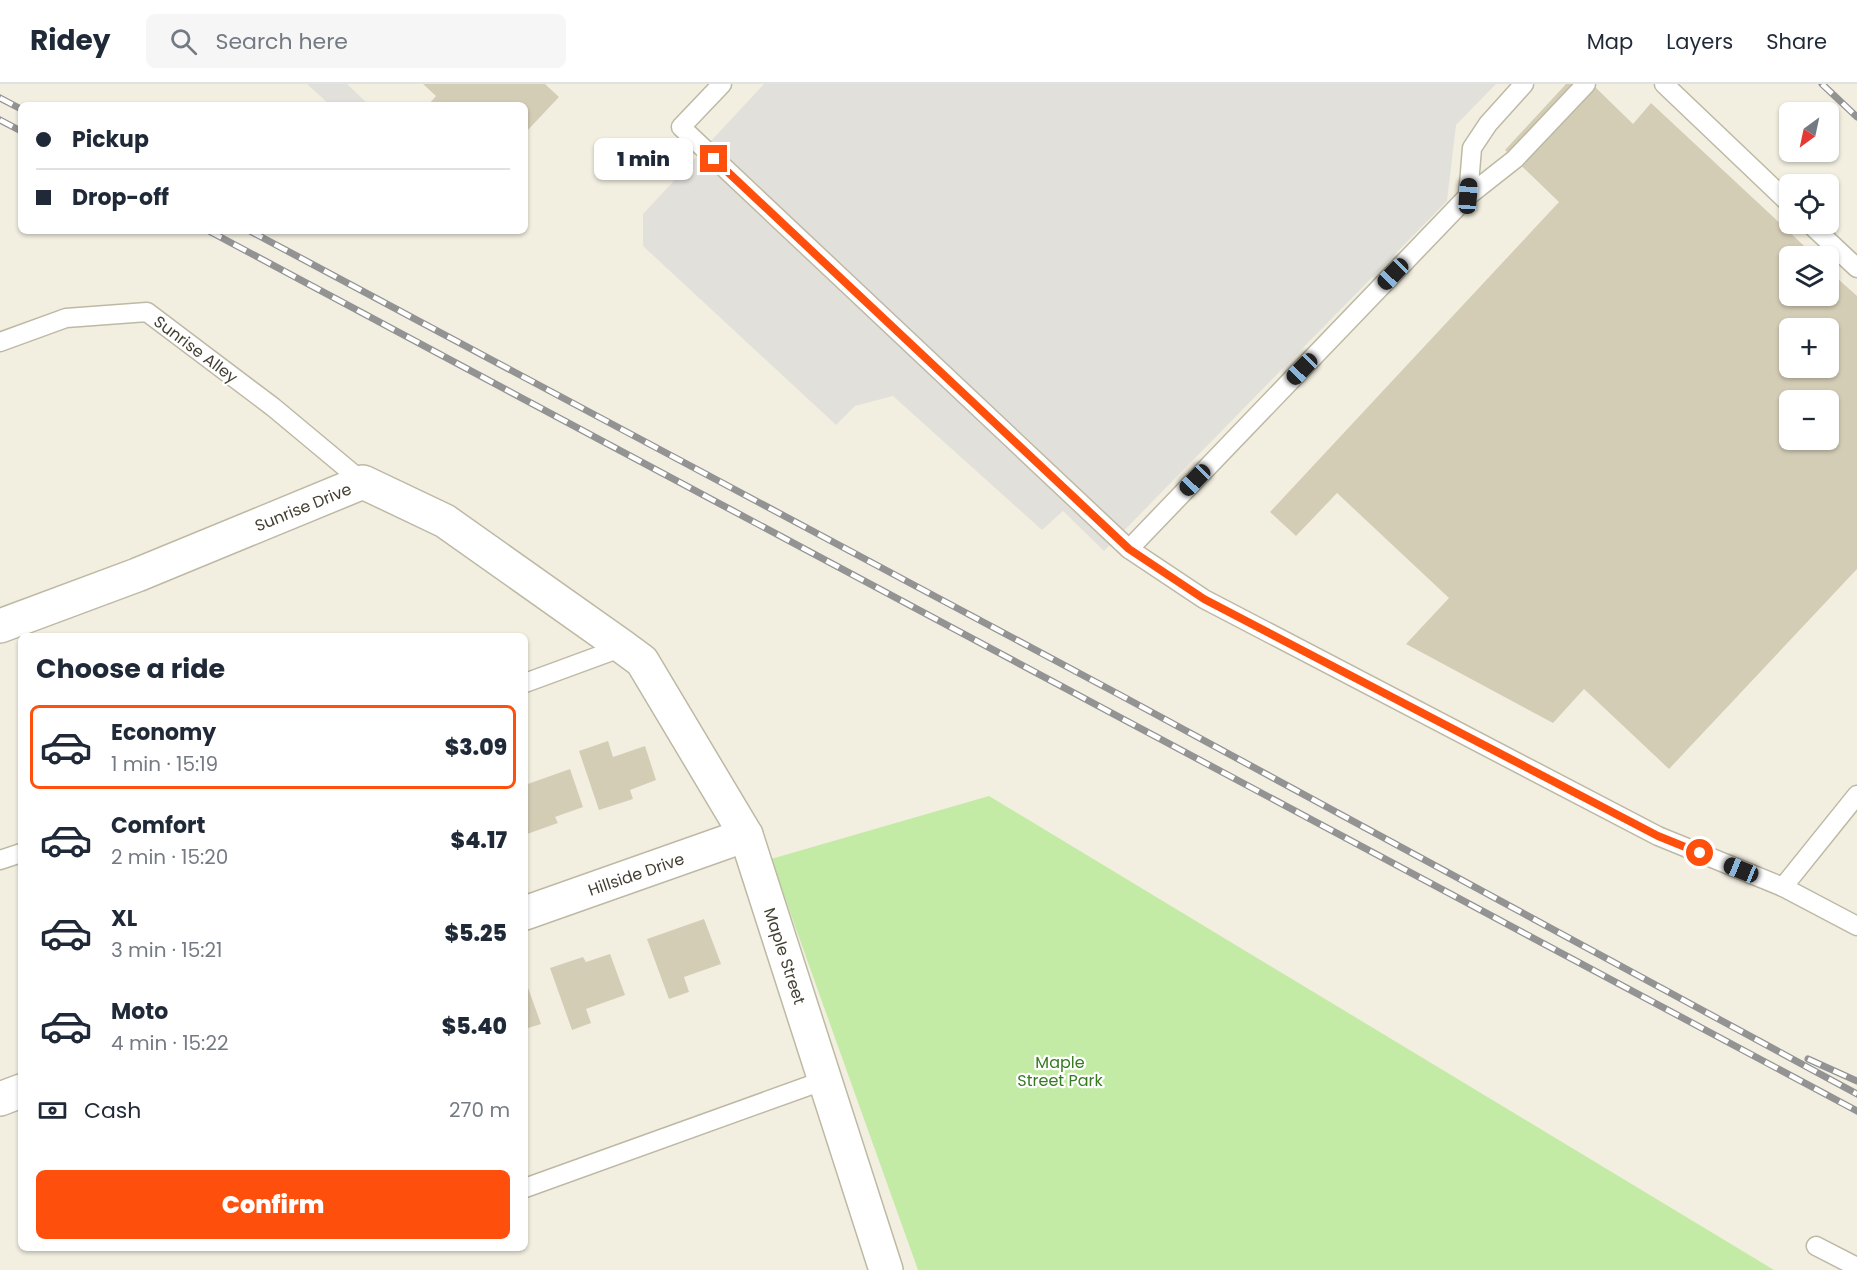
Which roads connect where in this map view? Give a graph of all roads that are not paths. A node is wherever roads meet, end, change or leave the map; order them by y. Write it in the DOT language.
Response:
graph roads {
  1 [pos="722,84"];
  2 [pos="1524,84"];
  3 [pos="1586,84"];
  4 [pos="1664,84"];
  5 [pos="1779,194"];
  6 [pos="1468,196"];
  7 [pos="1821,234"];
  8 [pos="1857,268"];
  9 [pos="0,342"];
  10 [pos="363,482"];
  11 [pos="1129,549"];
  12 [pos="0,626"];
  13 [pos="632,654"];
  14 [pos="528,682"];
  15 [pos="1857,795"];
  16 [pos="746,835"];
  17 [pos="18,854"];
  18 [pos="0,861"];
  19 [pos="1783,887"];
  20 [pos="528,913"];
  21 [pos="1857,926"];
  22 [pos="825,1080"];
  23 [pos="18,1092"];
  24 [pos="0,1099"];
  25 [pos="528,1187"];
  26 [pos="1816,1246"];
  27 [pos="1856,1268"];
  28 [pos="886,1270"];
  1 -- 11 [label="lane"];
  2 -- 6 [label="lane"];
  3 -- 6 [label="lane"];
  4 -- 5 [label="lane"];
  6 -- 11 [label="lane"];
  7 -- 8 [label="lane"];
  9 -- 10 [label="lane, Sunrise Alley"];
  10 -- 12 [label="street, Sunrise Drive"];
  10 -- 13 [label="street, Sunrise Drive"];
  11 -- 19 [label="lane"];
  13 -- 14 [label="lane"];
  13 -- 16 [label="street, Maple Street"];
  15 -- 19 [label="lane"];
  16 -- 20 [label="street, Hillside Drive"];
  16 -- 22 [label="street, Maple Street"];
  17 -- 18 [label="lane"];
  19 -- 21 [label="lane"];
  22 -- 25 [label="lane"];
  22 -- 28 [label="street, Maple Street"];
  23 -- 24 [label="street"];
  26 -- 27 [label="lane"];
}
